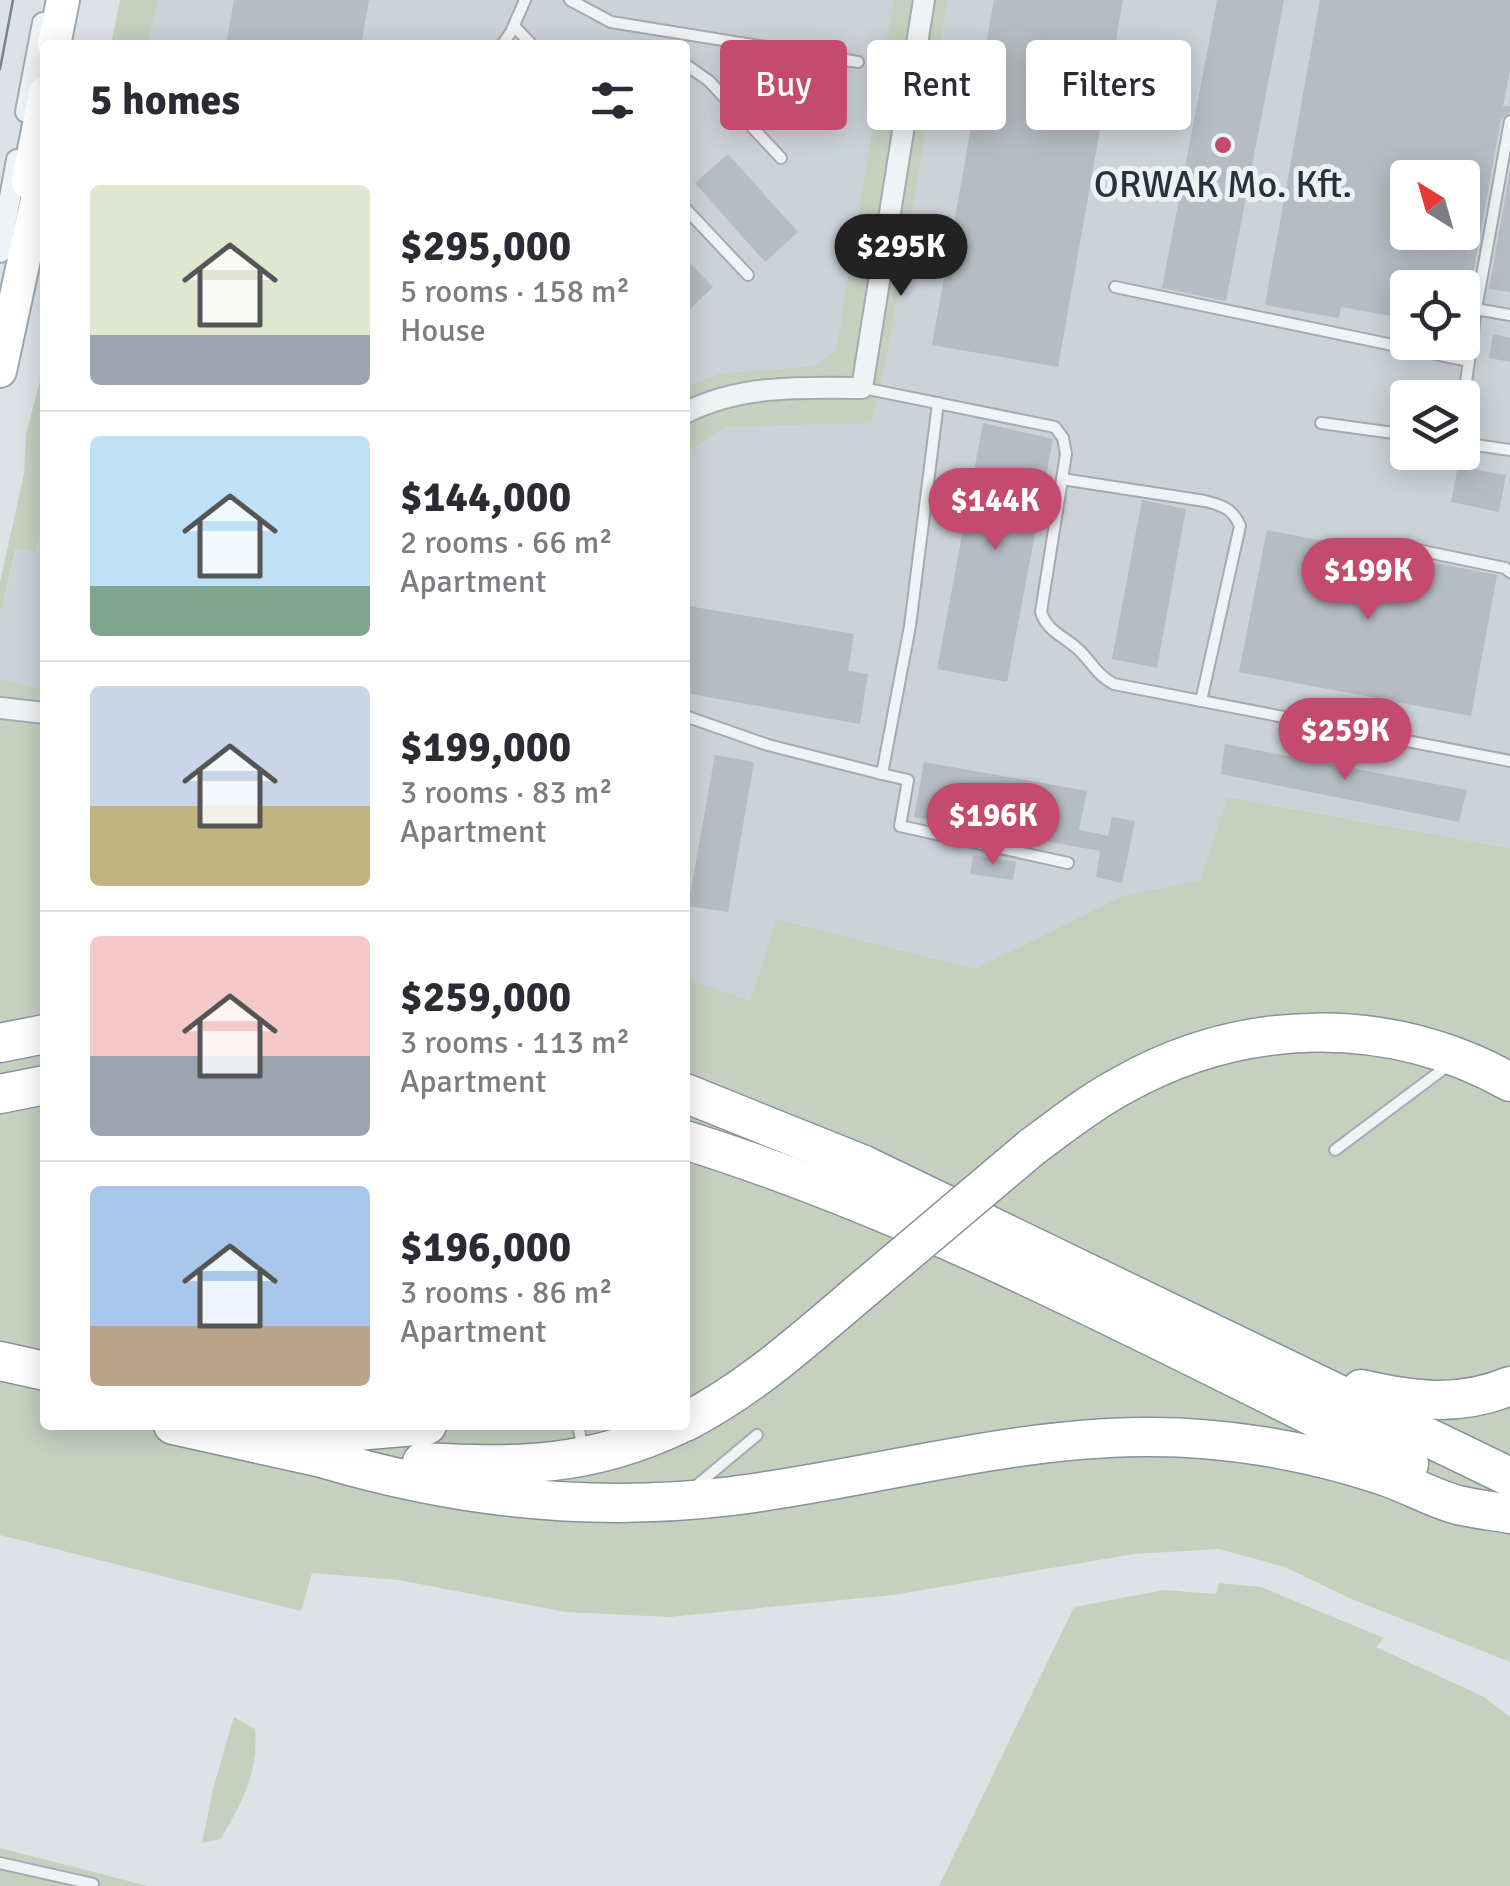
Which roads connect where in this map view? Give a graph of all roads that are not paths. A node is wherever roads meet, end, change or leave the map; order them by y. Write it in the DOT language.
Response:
graph roads {
  1 [pos="47,0"];
  2 [pos="63,0"];
  3 [pos="77,0"];
  4 [pos="524,0"];
  5 [pos="924,0"];
  6 [pos="574,1"];
  7 [pos="514,26"];
  8 [pos="657,32"];
  9 [pos="55,40"];
  10 [pos="71,40"];
  11 [pos="505,40"];
  12 [pos="527,40"];
  13 [pos="660,40"];
  14 [pos="858,62"];
  15 [pos="690,68"];
  16 [pos="40,119"];
  17 [pos="1510,121"];
  18 [pos="781,158"];
  19 [pos="40,185"];
  20 [pos="690,213"];
  21 [pos="0,252"];
  22 [pos="748,275"];
  23 [pos="1115,287"];
  24 [pos="1480,287"];
  25 [pos="0,294"];
  26 [pos="1480,310"];
  27 [pos="1510,315"];
  28 [pos="1470,361"];
  29 [pos="0,372"];
  30 [pos="1467,380"];
  31 [pos="862,388"];
  32 [pos="938,404"];
  33 [pos="690,411"];
  34 [pos="1321,423"];
  35 [pos="1390,433"];
  36 [pos="1480,446"];
  37 [pos="1510,450"];
  38 [pos="1062,478"];
  39 [pos="1403,547"];
  40 [pos="1510,572"];
  41 [pos="1201,702"];
  42 [pos="0,705"];
  43 [pos="40,712"];
  44 [pos="690,718"];
  45 [pos="1510,758"];
  46 [pos="882,774"];
  47 [pos="1068,863"];
  48 [pos="40,1035"];
  49 [pos="0,1043"];
  50 [pos="1459,1057"];
  51 [pos="1510,1082"];
  52 [pos="40,1086"];
  53 [pos="0,1094"];
  54 [pos="690,1095"];
  55 [pos="690,1142"];
  56 [pos="1335,1150"];
  57 [pos="1264,1357"];
  58 [pos="0,1361"];
  59 [pos="40,1370"];
  60 [pos="0,1387"];
  61 [pos="1510,1388"];
  62 [pos="40,1396"];
  63 [pos="690,1419"];
  64 [pos="229,1430"];
  65 [pos="369,1430"];
  66 [pos="665,1430"];
  67 [pos="756,1434"];
  68 [pos="308,1437"];
  69 [pos="581,1441"];
  70 [pos="1510,1477"];
  71 [pos="678,1502"];
  72 [pos="1510,1514"];
  73 [pos="0,1863"];
  74 [pos="93,1884"];
  1 -- 21 [label="street"];
  2 -- 9 [label="main road"];
  3 -- 10 [label="main road"];
  4 -- 7 [label="lane"];
  5 -- 31 [label="street"];
  6 -- 8 [label="lane"];
  7 -- 11 [label="lane"];
  7 -- 12 [label="lane"];
  8 -- 13 [label="lane"];
  8 -- 14 [label="lane"];
  15 -- 18 [label="lane"];
  16 -- 25 [label="main road"];
  17 -- 24 [label="lane"];
  19 -- 29 [label="main road"];
  20 -- 22 [label="lane"];
  23 -- 28 [label="lane"];
  26 -- 27 [label="lane"];
  28 -- 30 [label="lane"];
  31 -- 32 [label="lane"];
  31 -- 33 [label="street"];
  32 -- 38 [label="lane"];
  32 -- 46 [label="lane"];
  34 -- 35 [label="lane"];
  36 -- 37 [label="lane"];
  38 -- 41 [label="lane"];
  38 -- 41 [label="lane"];
  39 -- 40 [label="lane"];
  41 -- 45 [label="lane"];
  42 -- 43 [label="street"];
  44 -- 46 [label="lane"];
  46 -- 47 [label="lane"];
  48 -- 49 [label="highway"];
  50 -- 51 [label="highway"];
  50 -- 56 [label="lane"];
  50 -- 63 [label="highway, bridge"];
  52 -- 53 [label="highway"];
  54 -- 57 [label="highway"];
  55 -- 72 [label="highway"];
  57 -- 61 [label="highway"];
  57 -- 70 [label="highway"];
  58 -- 59 [label="highway"];
  60 -- 62 [label="highway"];
  64 -- 68 [label="highway"];
  65 -- 68 [label="highway"];
  66 -- 69 [label="highway"];
  67 -- 71 [label="lane"];
  68 -- 69 [label="highway"];
  68 -- 71 [label="highway"];
  71 -- 72 [label="highway"];
  73 -- 74 [label="lane"];
}
